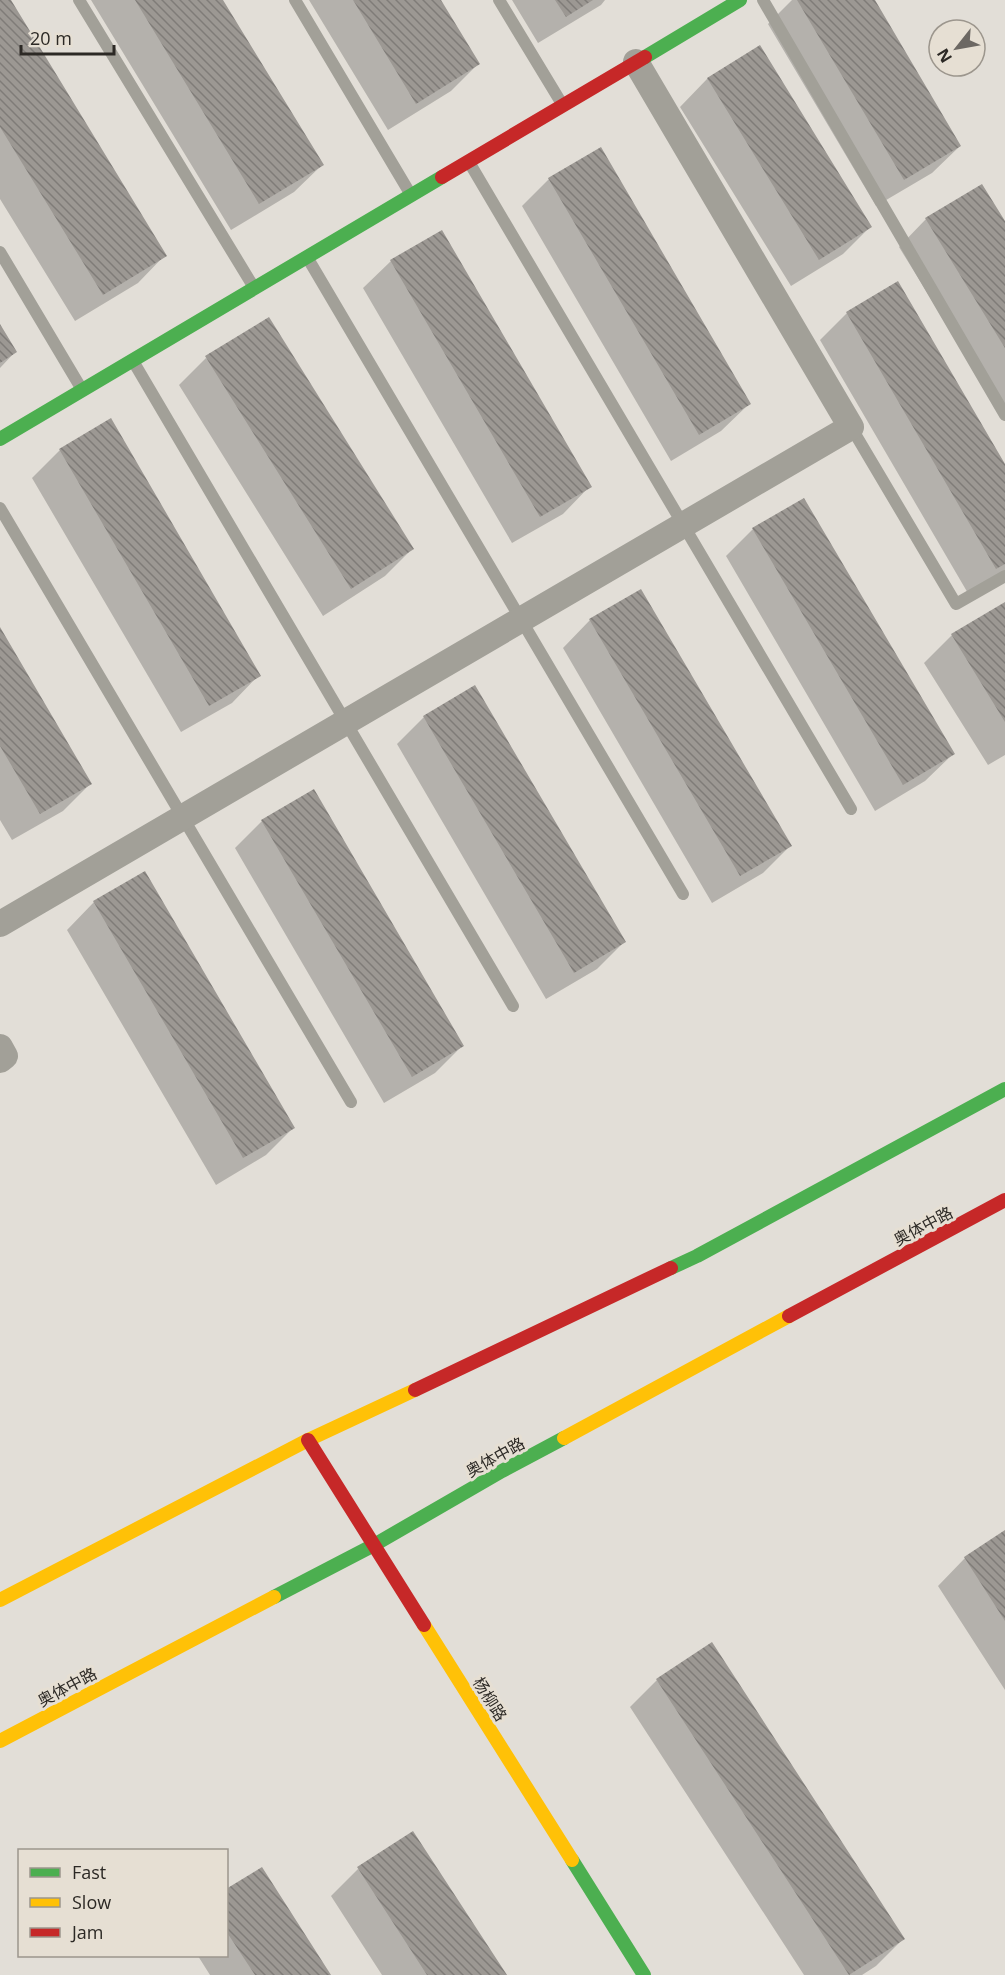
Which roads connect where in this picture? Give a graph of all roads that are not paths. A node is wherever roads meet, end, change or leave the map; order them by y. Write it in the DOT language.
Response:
graph roads {
  1 [pos="79,0"];
  2 [pos="295,0"];
  3 [pos="499,0"];
  4 [pos="763,0"];
  5 [pos="737,1"];
  6 [pos="636,62"];
  7 [pos="563,105"];
  8 [pos="468,161"];
  9 [pos="411,195"];
  10 [pos="0,252"];
  11 [pos="307,257"];
  12 [pos="254,289"];
  13 [pos="133,360"];
  14 [pos="83,390"];
  15 [pos="1005,415"];
  16 [pos="851,427"];
  17 [pos="0,440"];
  18 [pos="0,508"];
  19 [pos="683,525"];
  20 [pos="1005,576"];
  21 [pos="520,620"];
  22 [pos="346,722"];
  23 [pos="851,809"];
  24 [pos="182,817"];
  25 [pos="683,894"];
  26 [pos="0,924"];
  27 [pos="513,1006"];
  28 [pos="0,1047"];
  29 [pos="0,1060"];
  30 [pos="1005,1089"];
  31 [pos="351,1102"];
  32 [pos="1005,1200"];
  33 [pos="308,1440"];
  34 [pos="374,1545"];
  35 [pos="0,1600"];
  36 [pos="0,1741"];
  37 [pos="644,1975"];
  1 -- 12 [label="lane"];
  2 -- 9 [label="lane"];
  3 -- 7 [label="lane"];
  4 -- 15 [label="lane"];
  5 -- 6 [label="main road"];
  6 -- 7 [label="main road"];
  6 -- 16 [label="street"];
  7 -- 8 [label="main road"];
  8 -- 9 [label="main road"];
  8 -- 19 [label="lane"];
  9 -- 11 [label="main road"];
  10 -- 14 [label="lane"];
  11 -- 12 [label="main road"];
  11 -- 21 [label="lane"];
  12 -- 13 [label="main road"];
  13 -- 14 [label="main road"];
  13 -- 22 [label="lane"];
  14 -- 17 [label="main road"];
  16 -- 19 [label="street"];
  16 -- 20 [label="lane"];
  18 -- 24 [label="lane"];
  19 -- 21 [label="street"];
  19 -- 23 [label="lane"];
  21 -- 22 [label="street"];
  21 -- 25 [label="lane"];
  22 -- 24 [label="street"];
  22 -- 27 [label="lane"];
  24 -- 26 [label="street"];
  24 -- 31 [label="lane"];
  28 -- 29 [label="street"];
  30 -- 33 [label="main road"];
  32 -- 34 [label="main road, 奥体中路"];
  33 -- 34 [label="main road, 杨柳路"];
  33 -- 35 [label="main road"];
  34 -- 36 [label="main road, 奥体中路"];
  34 -- 37 [label="main road, 杨柳路"];
}
